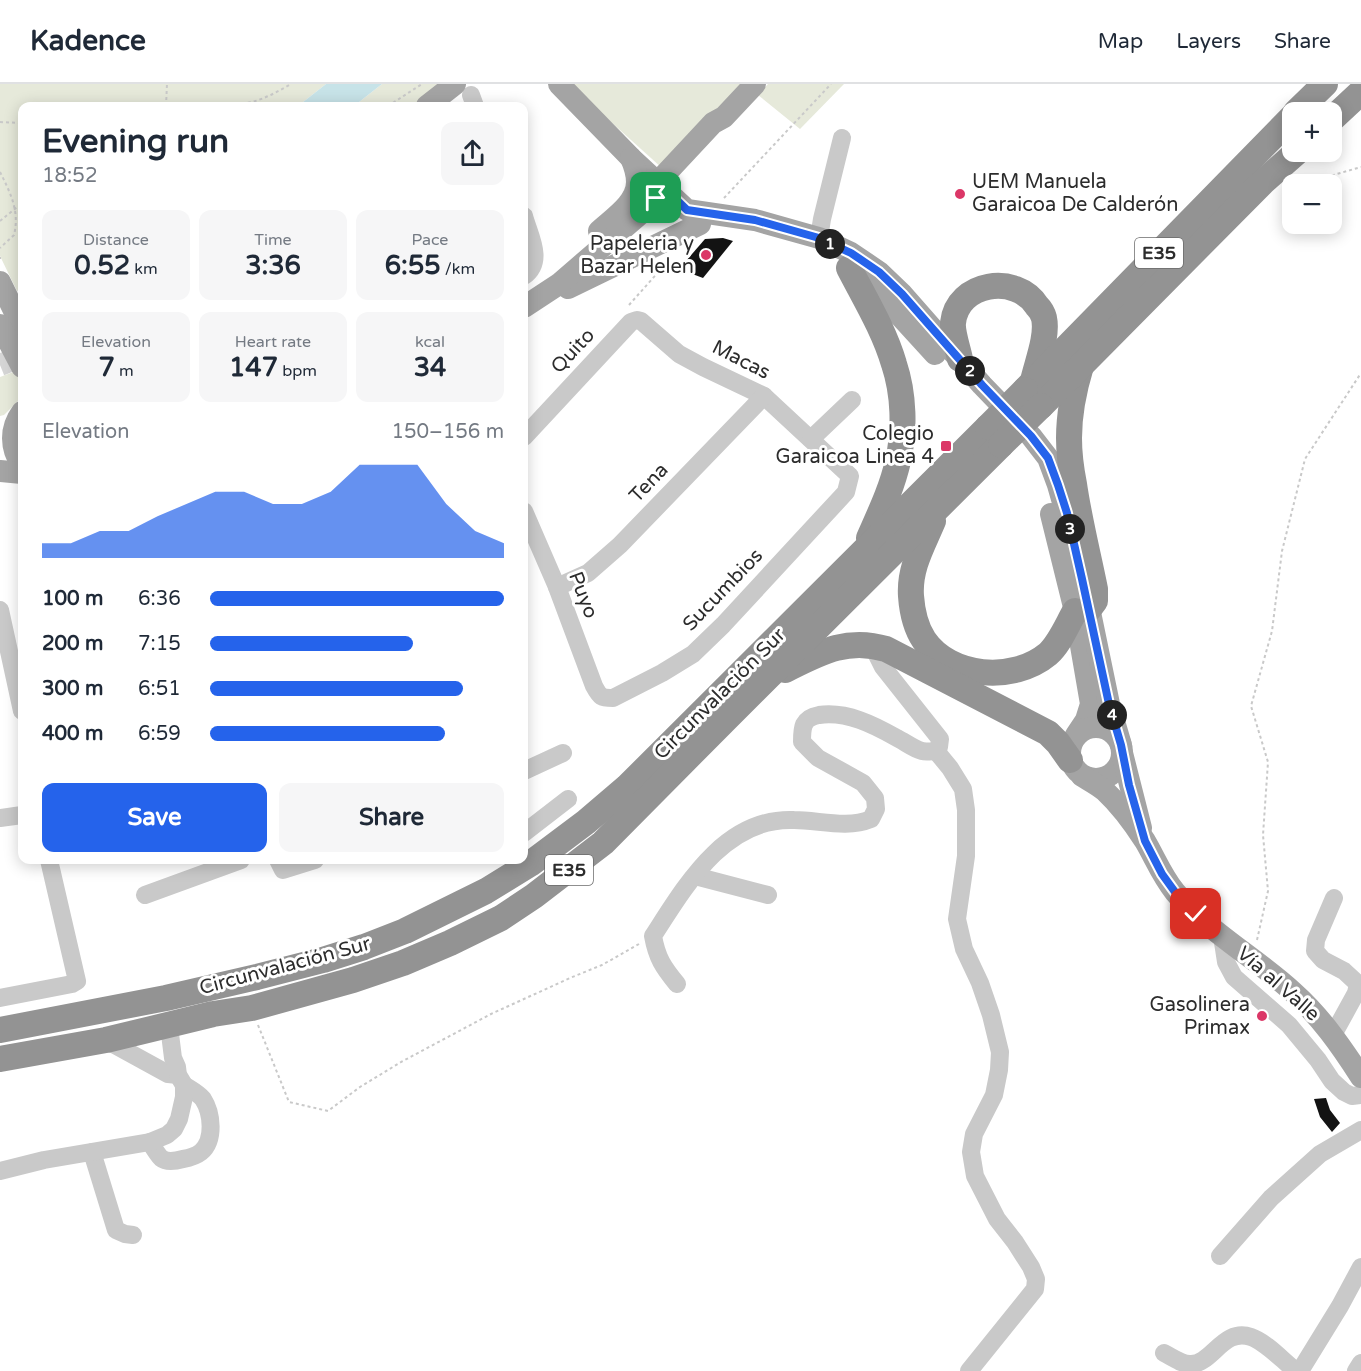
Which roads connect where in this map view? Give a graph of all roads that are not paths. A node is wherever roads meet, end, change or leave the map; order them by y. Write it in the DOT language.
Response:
graph roads {
  1 [pos="559,84"];
  2 [pos="755,84"];
  3 [pos="1325,84"];
  4 [pos="1361,92"];
  5 [pos="467,95"];
  6 [pos="442,102"];
  7 [pos="1306,102"];
  8 [pos="1342,110"];
  9 [pos="1282,128"];
  10 [pos="842,138"];
  11 [pos="631,158"];
  12 [pos="1285,162"];
  13 [pos="659,190"];
  14 [pos="705,219"];
  15 [pos="528,229"];
  16 [pos="819,238"];
  17 [pos="849,268"];
  18 [pos="528,273"];
  19 [pos="0,282"];
  20 [pos="528,297"];
  21 [pos="528,305"];
  22 [pos="528,306"];
  23 [pos="18,319"];
  24 [pos="631,322"];
  25 [pos="0,325"];
  26 [pos="18,359"];
  27 [pos="960,359"];
  28 [pos="1082,364"];
  29 [pos="1033,393"];
  30 [pos="764,396"];
  31 [pos="852,400"];
  32 [pos="13,420"];
  33 [pos="528,433"];
  34 [pos="995,436"];
  35 [pos="811,439"];
  36 [pos="18,459"];
  37 [pos="0,471"];
  38 [pos="18,473"];
  39 [pos="850,476"];
  40 [pos="939,506"];
  41 [pos="528,520"];
  42 [pos="862,552"];
  43 [pos="556,587"];
  44 [pos="1082,610"];
  45 [pos="1,621"];
  46 [pos="872,645"];
  47 [pos="766,680"];
  48 [pos="18,694"];
  49 [pos="599,696"];
  50 [pos="1076,735"];
  51 [pos="1122,749"];
  52 [pos="936,752"];
  53 [pos="563,753"];
  54 [pos="1076,768"];
  55 [pos="528,769"];
  56 [pos="568,799"];
  57 [pos="18,816"];
  58 [pos="0,818"];
  59 [pos="528,830"];
  60 [pos="1145,841"];
  61 [pos="50,864"];
  62 [pos="230,864"];
  63 [pos="695,876"];
  64 [pos="145,895"];
  65 [pos="768,895"];
  66 [pos="1335,898"];
  67 [pos="1222,936"];
  68 [pos="677,984"];
  69 [pos="0,998"];
  70 [pos="0,1030"];
  71 [pos="1333,1035"];
  72 [pos="171,1037"];
  73 [pos="106,1040"];
  74 [pos="0,1059"];
  75 [pos="143,1059"];
  76 [pos="1361,1077"];
  77 [pos="181,1080"];
  78 [pos="1361,1095"];
  79 [pos="1361,1130"];
  80 [pos="150,1142"];
  81 [pos="92,1152"];
  82 [pos="0,1171"];
  83 [pos="134,1235"];
  84 [pos="1220,1257"];
  85 [pos="1361,1267"];
  86 [pos="1164,1353"];
  87 [pos="1361,1363"];
  88 [pos="969,1371"];
  89 [pos="1298,1371"];
  90 [pos="1356,1371"];
  1 -- 11 [label="main road"];
  2 -- 13 [label="main road"];
  3 -- 7 [label="highway"];
  4 -- 8 [label="highway"];
  5 -- 6 [label="main road"];
  9 -- 29 [label="highway, Circunvalación Sur / E35"];
  10 -- 16 [label="street"];
  11 -- 13 [label="main road"];
  11 -- 20 [label="main road"];
  12 -- 28 [label="highway, Circunvalación Sur / E35"];
  13 -- 14 [label="main road"];
  13 -- 21 [label="main road"];
  14 -- 16 [label="main road"];
  14 -- 17 [label="main road"];
  14 -- 22 [label="main road"];
  15 -- 18 [label="street"];
  16 -- 27 [label="main road"];
  17 -- 42 [label="highway"];
  17 -- 44 [label="main road"];
  19 -- 23 [label="main road"];
  24 -- 30 [label="street, Macas"];
  24 -- 33 [label="street, Quito"];
  25 -- 26 [label="main road, bridge"];
  27 -- 29 [label="highway"];
  27 -- 44 [label="main road"];
  28 -- 29 [label="highway, Circunvalación Sur / E35"];
  28 -- 44 [label="highway"];
  29 -- 34 [label="highway, Circunvalación Sur / E35, bridge"];
  30 -- 35 [label="street, Macas"];
  30 -- 43 [label="street, Tena"];
  31 -- 35 [label="street"];
  32 -- 36 [label="main road"];
  34 -- 40 [label="highway, Circunvalación Sur / E35"];
  34 -- 42 [label="highway, Circunvalación Sur / E35"];
  35 -- 39 [label="street, Macas"];
  37 -- 38 [label="main road"];
  39 -- 49 [label="street, Sucumbios"];
  40 -- 44 [label="highway"];
  40 -- 47 [label="highway, Circunvalación Sur / E35"];
  41 -- 43 [label="street, Puyo"];
  42 -- 70 [label="highway, Circunvalación Sur / E35"];
  43 -- 49 [label="street, Puyo"];
  44 -- 50 [label="main road"];
  44 -- 51 [label="main road"];
  45 -- 48 [label="street"];
  46 -- 47 [label="highway"];
  46 -- 52 [label="street"];
  46 -- 54 [label="highway"];
  47 -- 72 [label="highway, Circunvalación Sur / E35"];
  50 -- 51 [label="main road"];
  50 -- 54 [label="main road"];
  51 -- 54 [label="main road"];
  51 -- 60 [label="main road"];
  52 -- 63 [label="street"];
  52 -- 88 [label="street"];
  53 -- 55 [label="street"];
  54 -- 60 [label="main road"];
  56 -- 59 [label="street"];
  57 -- 58 [label="street"];
  60 -- 67 [label="main road, Vía al Valle"];
  61 -- 69 [label="street"];
  62 -- 64 [label="street"];
  63 -- 65 [label="street"];
  63 -- 68 [label="street"];
  66 -- 71 [label="street"];
  67 -- 71 [label="main road, Vía al Valle"];
  67 -- 78 [label="street"];
  71 -- 76 [label="main road, Vía al Valle"];
  72 -- 73 [label="highway, Circunvalación Sur / E35"];
  72 -- 75 [label="street"];
  72 -- 77 [label="street"];
  73 -- 74 [label="highway, Circunvalación Sur / E35"];
  73 -- 75 [label="street"];
  75 -- 77 [label="street"];
  77 -- 80 [label="street"];
  77 -- 80 [label="street"];
  79 -- 84 [label="street"];
  80 -- 81 [label="street"];
  81 -- 82 [label="street"];
  81 -- 83 [label="street"];
  85 -- 89 [label="street"];
  86 -- 89 [label="street"];
  87 -- 90 [label="street"];
}
